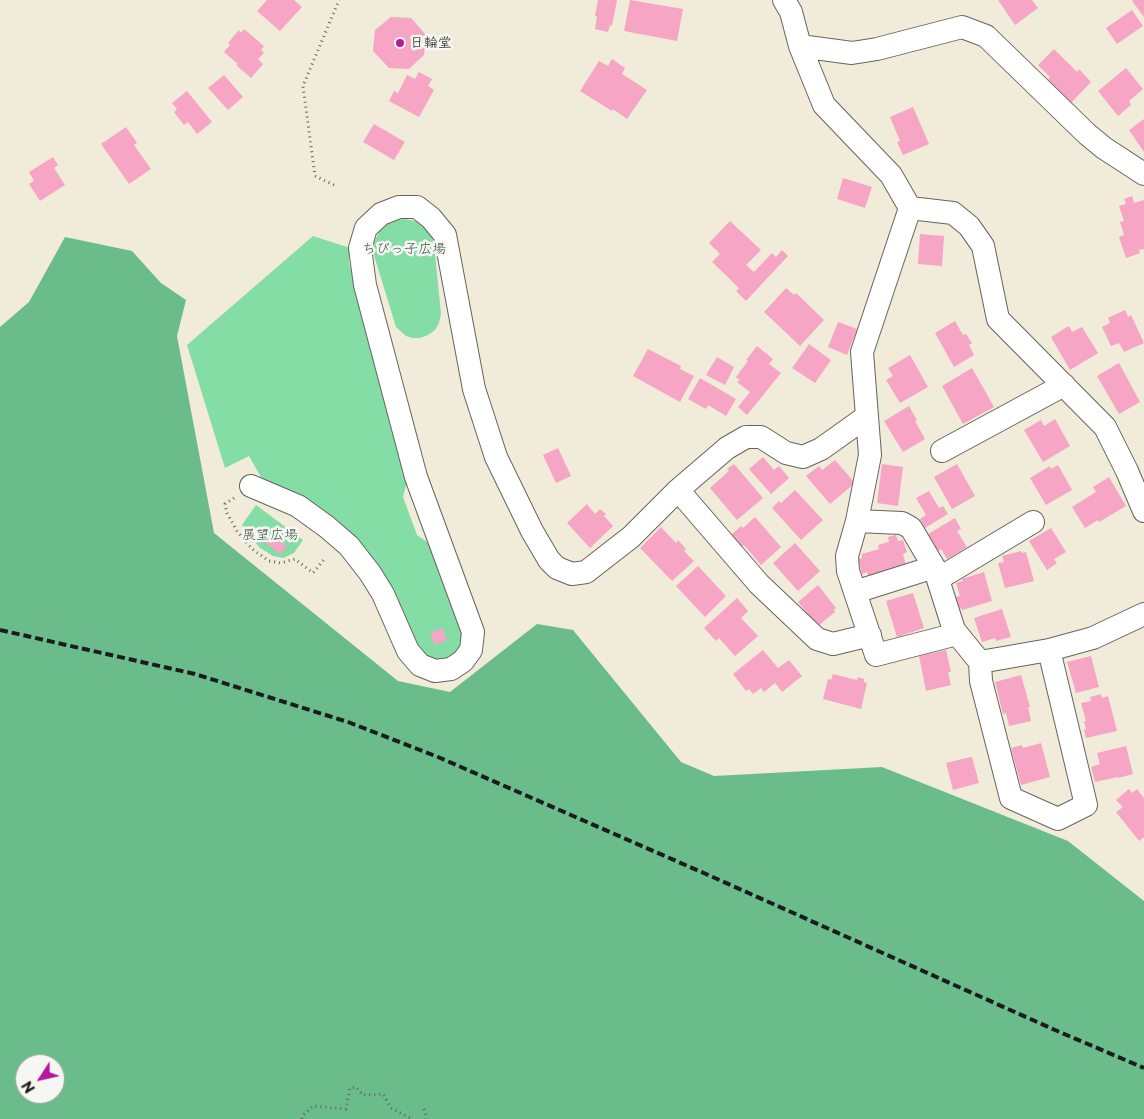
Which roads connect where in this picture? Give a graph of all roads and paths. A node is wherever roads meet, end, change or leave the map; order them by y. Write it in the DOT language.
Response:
graph roads {
  1 [pos="339,0"];
  2 [pos="784,0"];
  3 [pos="800,46"];
  4 [pos="1144,174"];
  5 [pos="334,185"];
  6 [pos="910,208"];
  7 [pos="1064,385"];
  8 [pos="866,417"];
  9 [pos="942,451"];
  10 [pos="251,486"];
  11 [pos="678,490"];
  12 [pos="1144,511"];
  13 [pos="857,521"];
  14 [pos="1033,522"];
  15 [pos="313,573"];
  16 [pos="936,573"];
  17 [pos="855,592"];
  18 [pos="1144,614"];
  19 [pos="957,634"];
  20 [pos="870,635"];
  21 [pos="1049,650"];
  22 [pos="980,662"];
  23 [pos="424,1109"];
  24 [pos="302,1119"];
  25 [pos="412,1119"];
  26 [pos="425,1119"];
  1 -- 5 [label="path"];
  2 -- 3 [label="street"];
  3 -- 4 [label="street"];
  3 -- 6 [label="street"];
  6 -- 7 [label="street"];
  6 -- 8 [label="street"];
  7 -- 9 [label="street"];
  7 -- 12 [label="street"];
  8 -- 11 [label="street"];
  8 -- 13 [label="street"];
  10 -- 11 [label="street"];
  10 -- 15 [label="path"];
  11 -- 20 [label="street"];
  13 -- 16 [label="street"];
  13 -- 17 [label="street"];
  14 -- 16 [label="street"];
  16 -- 17 [label="street"];
  16 -- 19 [label="street"];
  17 -- 20 [label="street"];
  18 -- 21 [label="street"];
  19 -- 20 [label="street"];
  19 -- 22 [label="street"];
  21 -- 22 [label="street"];
  21 -- 22 [label="street"];
  23 -- 26 [label="path"];
  24 -- 25 [label="path"];
}
